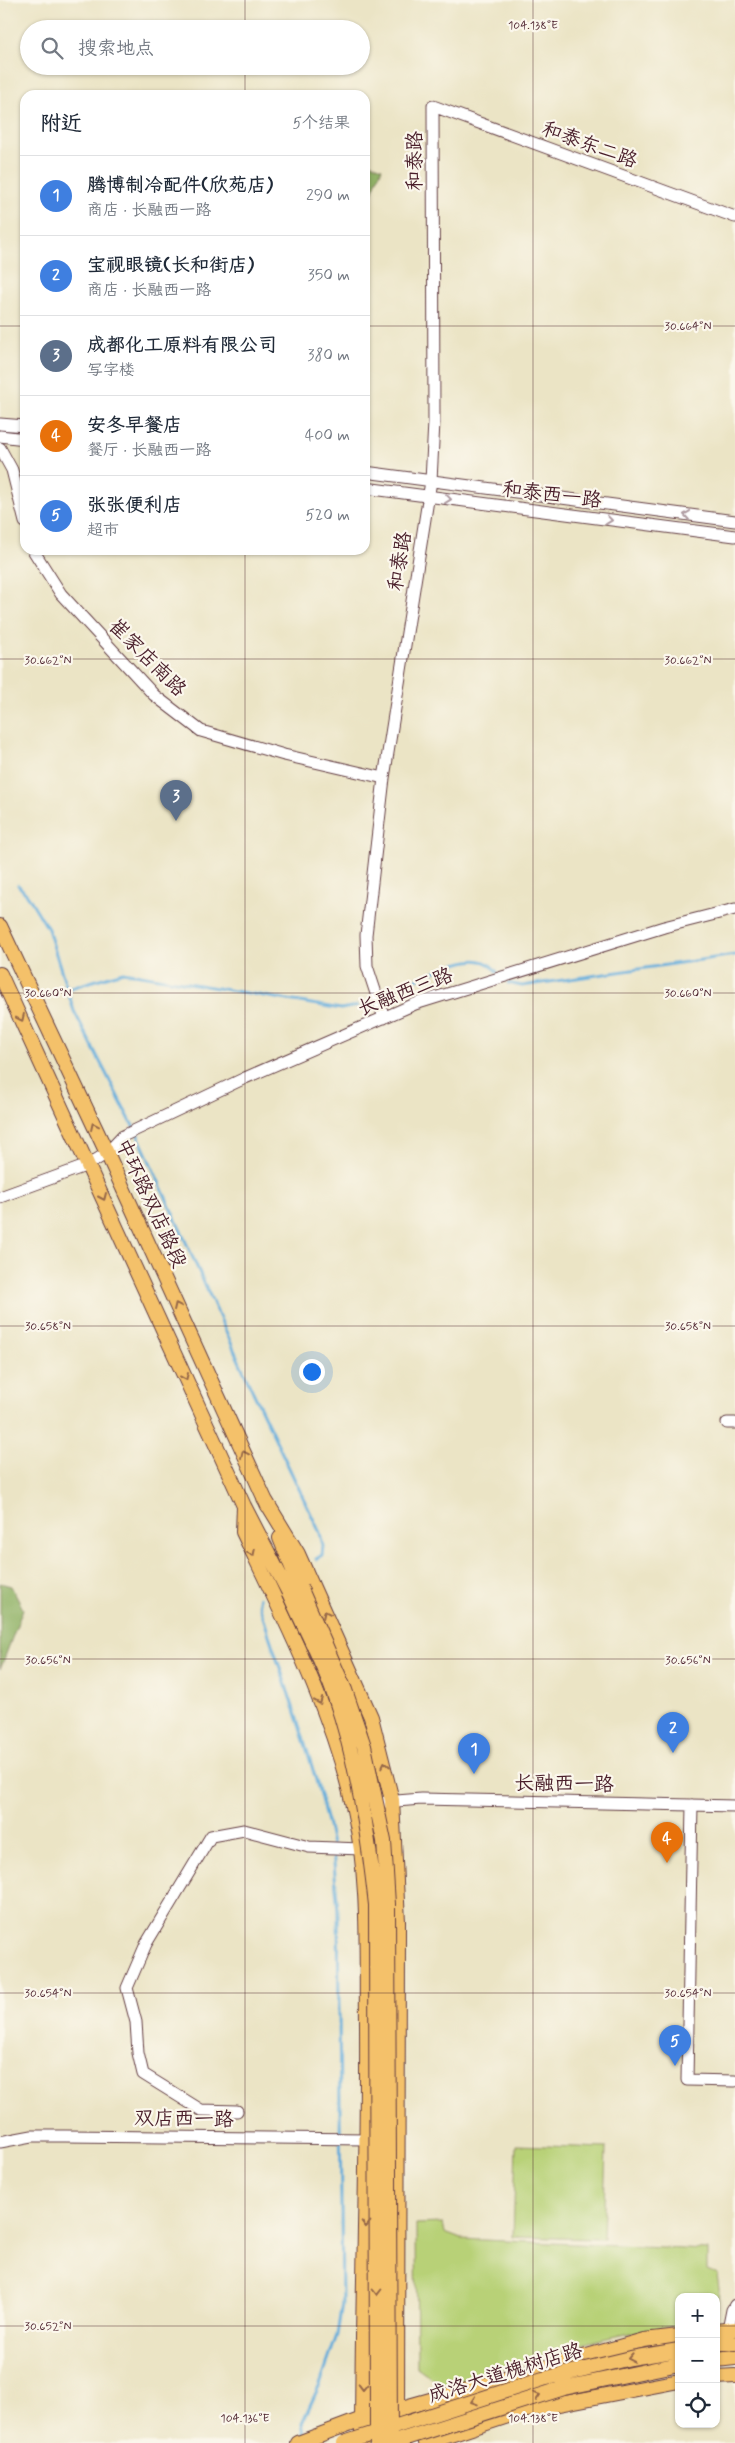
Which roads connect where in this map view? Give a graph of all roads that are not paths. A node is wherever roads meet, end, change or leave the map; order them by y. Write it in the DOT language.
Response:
graph roads {
  1 [pos="433,106"];
  2 [pos="735,218"];
  3 [pos="0,424"];
  4 [pos="20,426"];
  5 [pos="0,436"];
  6 [pos="20,438"];
  7 [pos="0,448"];
  8 [pos="370,473"];
  9 [pos="431,481"];
  10 [pos="370,489"];
  11 [pos="428,497"];
  12 [pos="20,502"];
  13 [pos="735,521"];
  14 [pos="735,536"];
  15 [pos="36,555"];
  16 [pos="384,778"];
  17 [pos="735,909"];
  18 [pos="0,926"];
  19 [pos="0,974"];
  20 [pos="384,1018"];
  21 [pos="107,1153"];
  22 [pos="88,1165"];
  23 [pos="0,1198"];
  24 [pos="264,1498"];
  25 [pos="244,1506"];
  26 [pos="294,1590"];
  27 [pos="392,1800"];
  28 [pos="692,1805"];
  29 [pos="735,1806"];
  30 [pos="354,1809"];
  31 [pos="361,1849"];
  32 [pos="735,2081"];
  33 [pos="237,2111"];
  34 [pos="368,2139"];
  35 [pos="0,2142"];
  36 [pos="735,2305"];
  37 [pos="726,2330"];
  38 [pos="675,2336"];
  39 [pos="735,2343"];
  40 [pos="720,2344"];
  41 [pos="675,2351"];
  42 [pos="735,2358"];
  43 [pos="720,2360"];
  44 [pos="675,2365"];
  45 [pos="735,2376"];
  46 [pos="720,2377"];
  47 [pos="675,2382"];
  48 [pos="398,2409"];
  49 [pos="362,2419"];
  50 [pos="298,2443"];
  51 [pos="344,2443"];
  52 [pos="362,2443"];
  53 [pos="377,2443"];
  54 [pos="390,2443"];
  55 [pos="396,2443"];
  56 [pos="426,2443"];
  1 -- 2 [label="street, 和泰东二路"];
  1 -- 9 [label="street, 和泰路"];
  3 -- 4 [label="street"];
  5 -- 6 [label="street"];
  7 -- 12 [label="street"];
  8 -- 9 [label="street"];
  9 -- 11 [label="street, 和泰路"];
  13 -- 9 [label="street, one-way"];
  10 -- 11 [label="street, 和泰西一路"];
  11 -- 14 [label="street, 和泰西一路, one-way"];
  11 -- 16 [label="street, 和泰路"];
  15 -- 16 [label="street, 崔家店南路"];
  16 -- 20 [label="street, 和泰路"];
  17 -- 20 [label="street, 长融西三路"];
  21 -- 18 [label="main road, 中环路双店路段, one-way"];
  19 -- 22 [label="main road, 中环路双店路段, one-way"];
  20 -- 21 [label="street, 长融西三路"];
  21 -- 22 [label="street, 长融西三路"];
  24 -- 21 [label="main road, 中环路双店路段, one-way"];
  22 -- 23 [label="street, 长融西三路"];
  22 -- 25 [label="main road, 中环路双店路段, one-way"];
  24 -- 26 [label="main road"];
  27 -- 24 [label="main road, one-way"];
  25 -- 26 [label="main road, 中环路双店路段"];
  25 -- 30 [label="main road, one-way"];
  26 -- 53 [label="main road, one-way, bridge"];
  26 -- 54 [label="main road, bridge"];
  27 -- 28 [label="street, 长融西一路"];
  27 -- 30 [label="street, 长融西一路"];
  27 -- 48 [label="main road"];
  28 -- 29 [label="street, 长融西一路"];
  28 -- 32 [label="street"];
  30 -- 31 [label="main road"];
  31 -- 33 [label="street"];
  31 -- 34 [label="main road"];
  34 -- 35 [label="street, 双店西一路"];
  34 -- 49 [label="main road, one-way"];
  36 -- 37 [label="street"];
  38 -- 48 [label="main road"];
  39 -- 40 [label="main road"];
  41 -- 51 [label="main road, 成洛大道槐树店路, one-way, bridge"];
  42 -- 43 [label="main road"];
  54 -- 44 [label="main road, 成洛大道槐树店路, one-way, bridge"];
  45 -- 46 [label="main road"];
  47 -- 56 [label="main road"];
  48 -- 49 [label="main road"];
  48 -- 55 [label="main road"];
  49 -- 50 [label="main road"];
  49 -- 52 [label="main road"];
}
